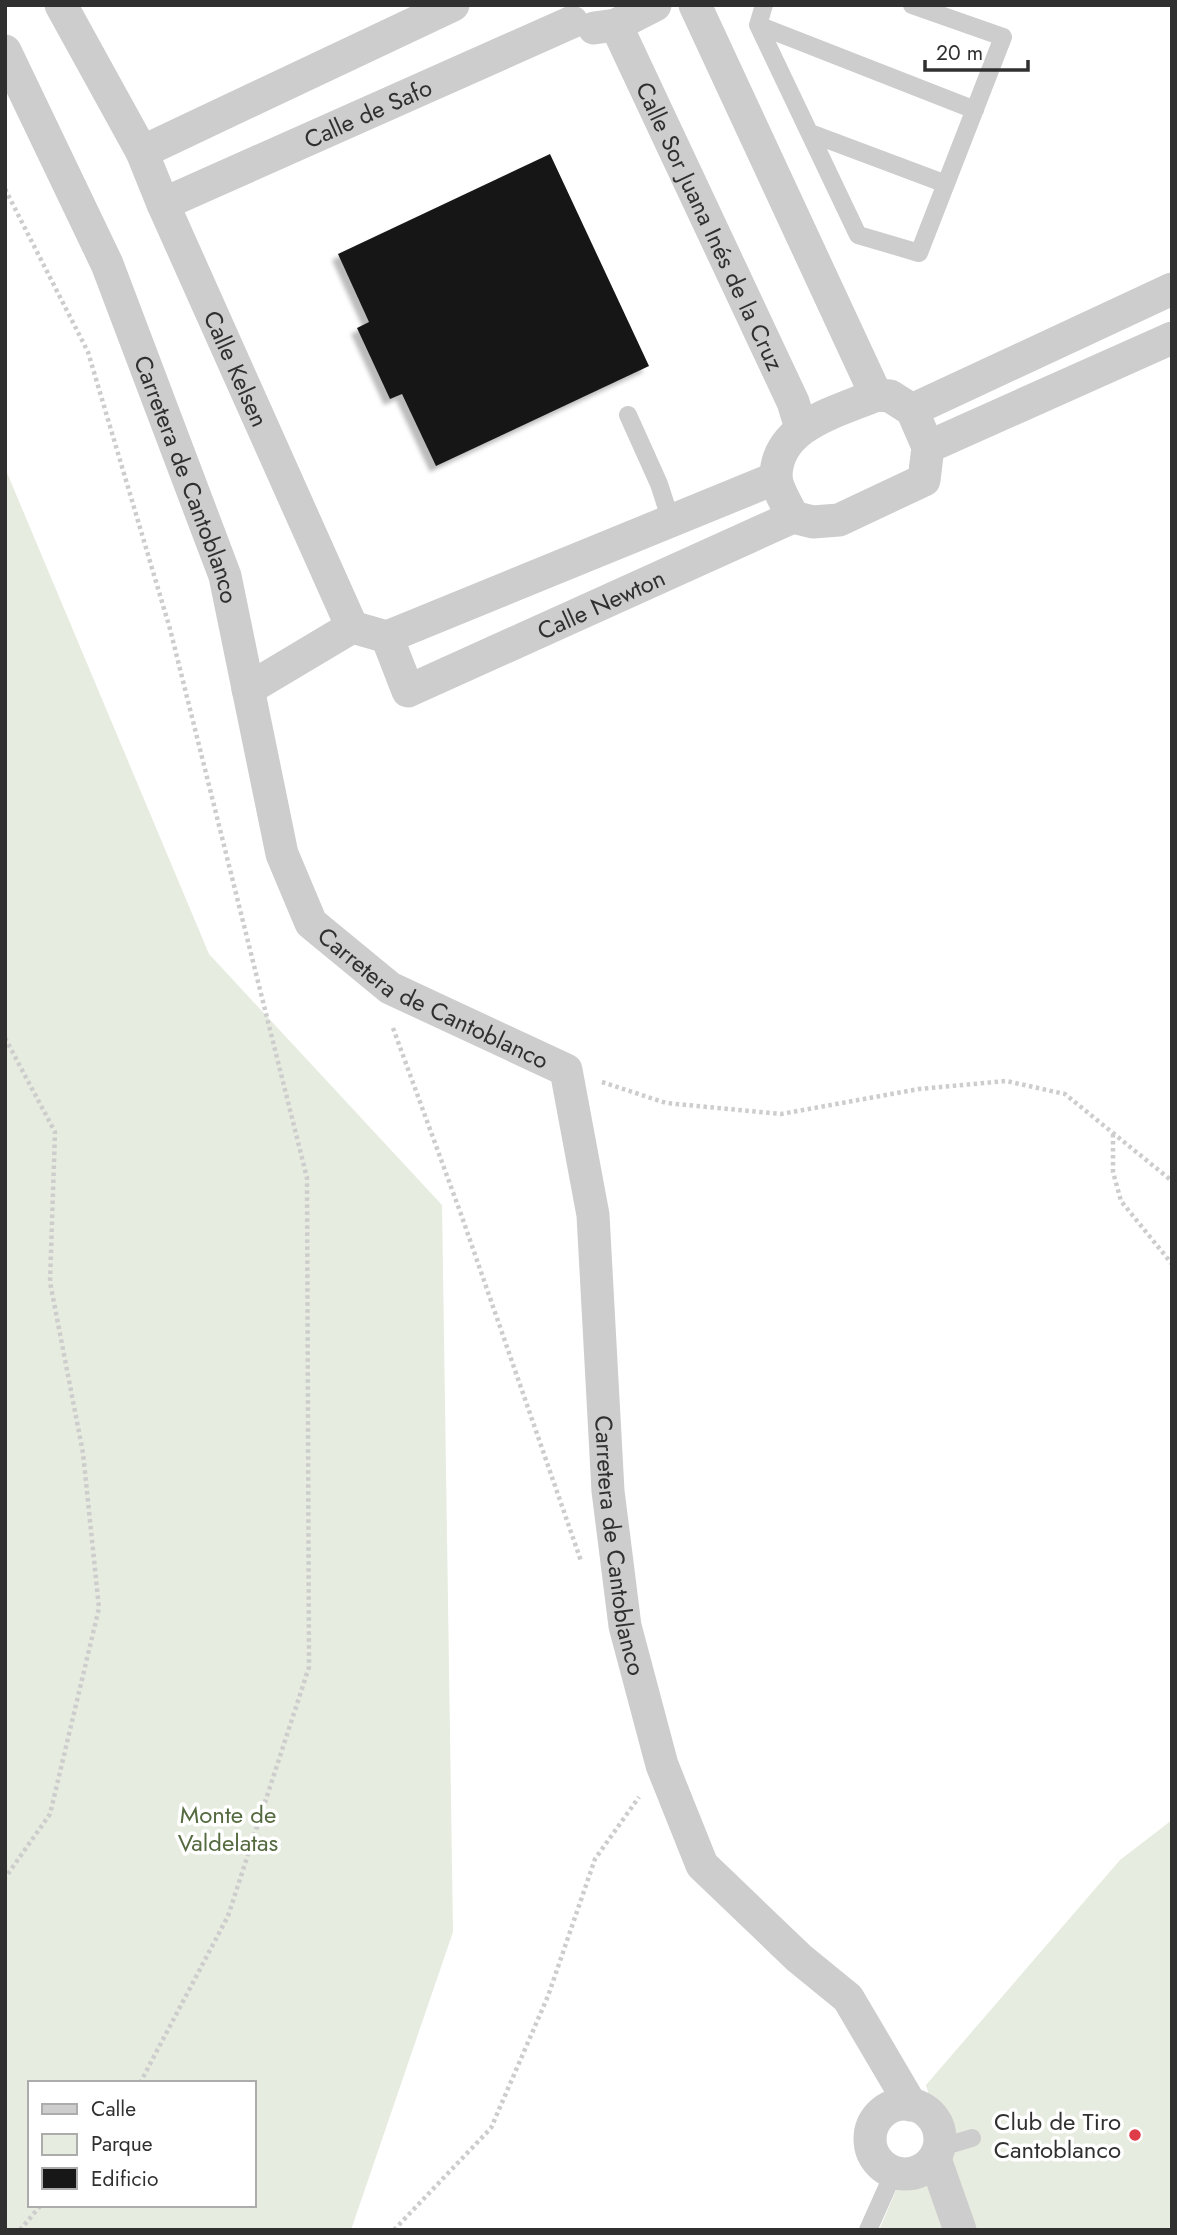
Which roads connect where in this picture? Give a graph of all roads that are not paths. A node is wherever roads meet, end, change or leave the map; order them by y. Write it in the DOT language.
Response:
graph roads {
  1 [pos="61,5"];
  2 [pos="453,5"];
  3 [pos="655,5"];
  4 [pos="695,5"];
  5 [pos="764,5"];
  6 [pos="912,5"];
  7 [pos="568,13"];
  8 [pos="758,24"];
  9 [pos="616,25"];
  10 [pos="5,51"];
  11 [pos="975,110"];
  12 [pos="810,133"];
  13 [pos="142,152"];
  14 [pos="946,184"];
  15 [pos="163,205"];
  16 [pos="1172,289"];
  17 [pos="1172,338"];
  18 [pos="876,395"];
  19 [pos="912,410"];
  20 [pos="628,415"];
  21 [pos="801,428"];
  22 [pos="929,447"];
  23 [pos="776,478"];
  24 [pos="793,517"];
  25 [pos="671,521"];
  26 [pos="352,627"];
  27 [pos="387,637"];
  28 [pos="248,689"];
  29 [pos="911,2105"];
  30 [pos="972,2138"];
  31 [pos="937,2154"];
  32 [pos="894,2172"];
  33 [pos="868,2230"];
  34 [pos="960,2230"];
  1 -- 13 [label="street, Calle Kelsen"];
  2 -- 13 [label="street"];
  3 -- 9 [label="street"];
  4 -- 18 [label="street"];
  5 -- 8 [label="lane"];
  6 -- 11 [label="lane"];
  7 -- 9 [label="street"];
  7 -- 15 [label="street, Calle de Safo"];
  8 -- 11 [label="lane"];
  8 -- 12 [label="lane"];
  9 -- 21 [label="street, Calle Sor Juana Inés de la Cruz"];
  10 -- 28 [label="street, Carretera de Cantoblanco"];
  11 -- 14 [label="lane"];
  12 -- 14 [label="lane"];
  12 -- 14 [label="lane"];
  13 -- 15 [label="street, Calle Kelsen"];
  15 -- 26 [label="street, Calle Kelsen"];
  16 -- 19 [label="street"];
  17 -- 22 [label="street"];
  18 -- 19 [label="street"];
  18 -- 21 [label="street"];
  19 -- 22 [label="street"];
  20 -- 25 [label="lane"];
  21 -- 23 [label="street"];
  22 -- 24 [label="street"];
  23 -- 24 [label="street"];
  23 -- 25 [label="street, Calle Newton"];
  24 -- 27 [label="street, Calle Newton"];
  25 -- 27 [label="street, Calle Newton"];
  26 -- 27 [label="street"];
  26 -- 28 [label="street"];
  28 -- 29 [label="street, Carretera de Cantoblanco"];
  29 -- 31 [label="street"];
  29 -- 32 [label="street"];
  30 -- 31 [label="lane"];
  31 -- 32 [label="street"];
  31 -- 34 [label="street"];
  32 -- 33 [label="lane"];
}
